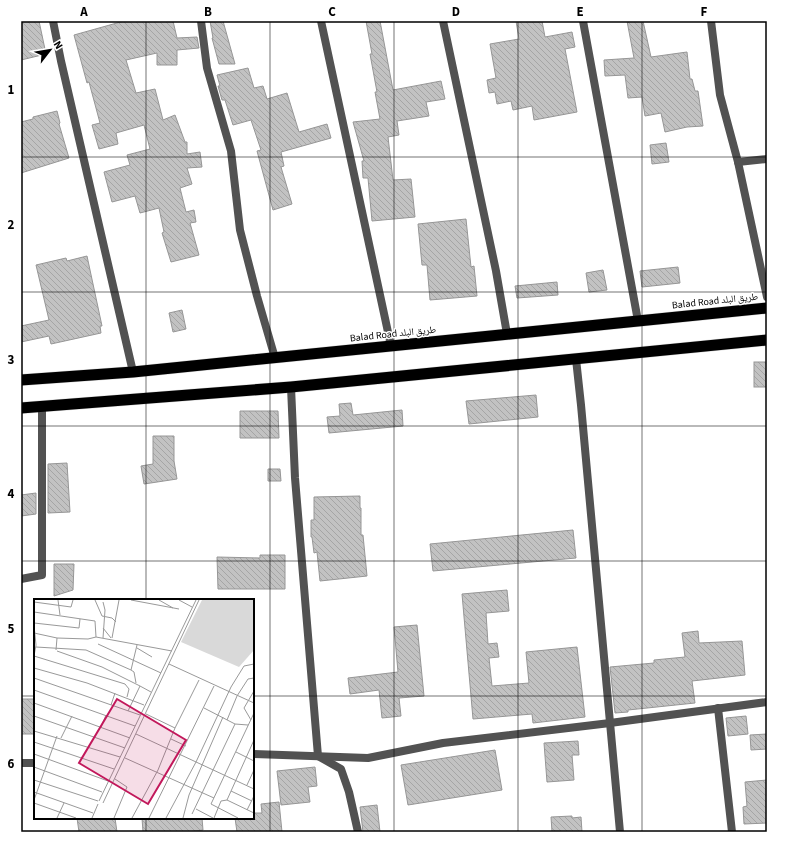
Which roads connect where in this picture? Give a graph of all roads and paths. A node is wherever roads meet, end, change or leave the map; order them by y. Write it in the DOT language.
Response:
graph roads {
  1 [pos="53,21"];
  2 [pos="201,21"];
  3 [pos="321,21"];
  4 [pos="442,21"];
  5 [pos="583,21"];
  6 [pos="711,21"];
  7 [pos="767,159"];
  8 [pos="738,162"];
  9 [pos="767,297"];
  10 [pos="767,308"];
  11 [pos="638,321"];
  12 [pos="507,334"];
  13 [pos="767,340"];
  14 [pos="391,346"];
  15 [pos="275,358"];
  16 [pos="576,359"];
  17 [pos="133,372"];
  18 [pos="21,380"];
  19 [pos="291,387"];
  20 [pos="42,406"];
  21 [pos="21,408"];
  22 [pos="21,579"];
  23 [pos="767,702"];
  24 [pos="718,708"];
  25 [pos="610,723"];
  26 [pos="254,754"];
  27 [pos="318,756"];
  28 [pos="21,763"];
  29 [pos="34,763"];
  30 [pos="358,832"];
  31 [pos="620,832"];
  32 [pos="732,832"];
  1 -- 17 [label="street"];
  2 -- 15 [label="street"];
  3 -- 14 [label="street"];
  4 -- 12 [label="street"];
  5 -- 11 [label="street"];
  6 -- 8 [label="street"];
  7 -- 8 [label="street"];
  8 -- 9 [label="street"];
  10 -- 11 [label="highway, Balad Road طريق البلد"];
  11 -- 12 [label="highway, Balad Road طريق البلد"];
  12 -- 14 [label="highway, Balad Road طريق البلد"];
  13 -- 16 [label="highway"];
  14 -- 15 [label="highway, Balad Road طريق البلد"];
  15 -- 17 [label="highway, Balad Road طريق البلد"];
  16 -- 19 [label="highway"];
  16 -- 25 [label="street"];
  17 -- 18 [label="highway, Balad Road طريق البلد"];
  19 -- 20 [label="highway"];
  19 -- 27 [label="street"];
  20 -- 21 [label="highway"];
  20 -- 22 [label="street"];
  23 -- 24 [label="street"];
  24 -- 25 [label="street"];
  24 -- 32 [label="street"];
  25 -- 27 [label="street"];
  25 -- 31 [label="street"];
  26 -- 27 [label="street"];
  27 -- 30 [label="street"];
  28 -- 29 [label="street"];
}
